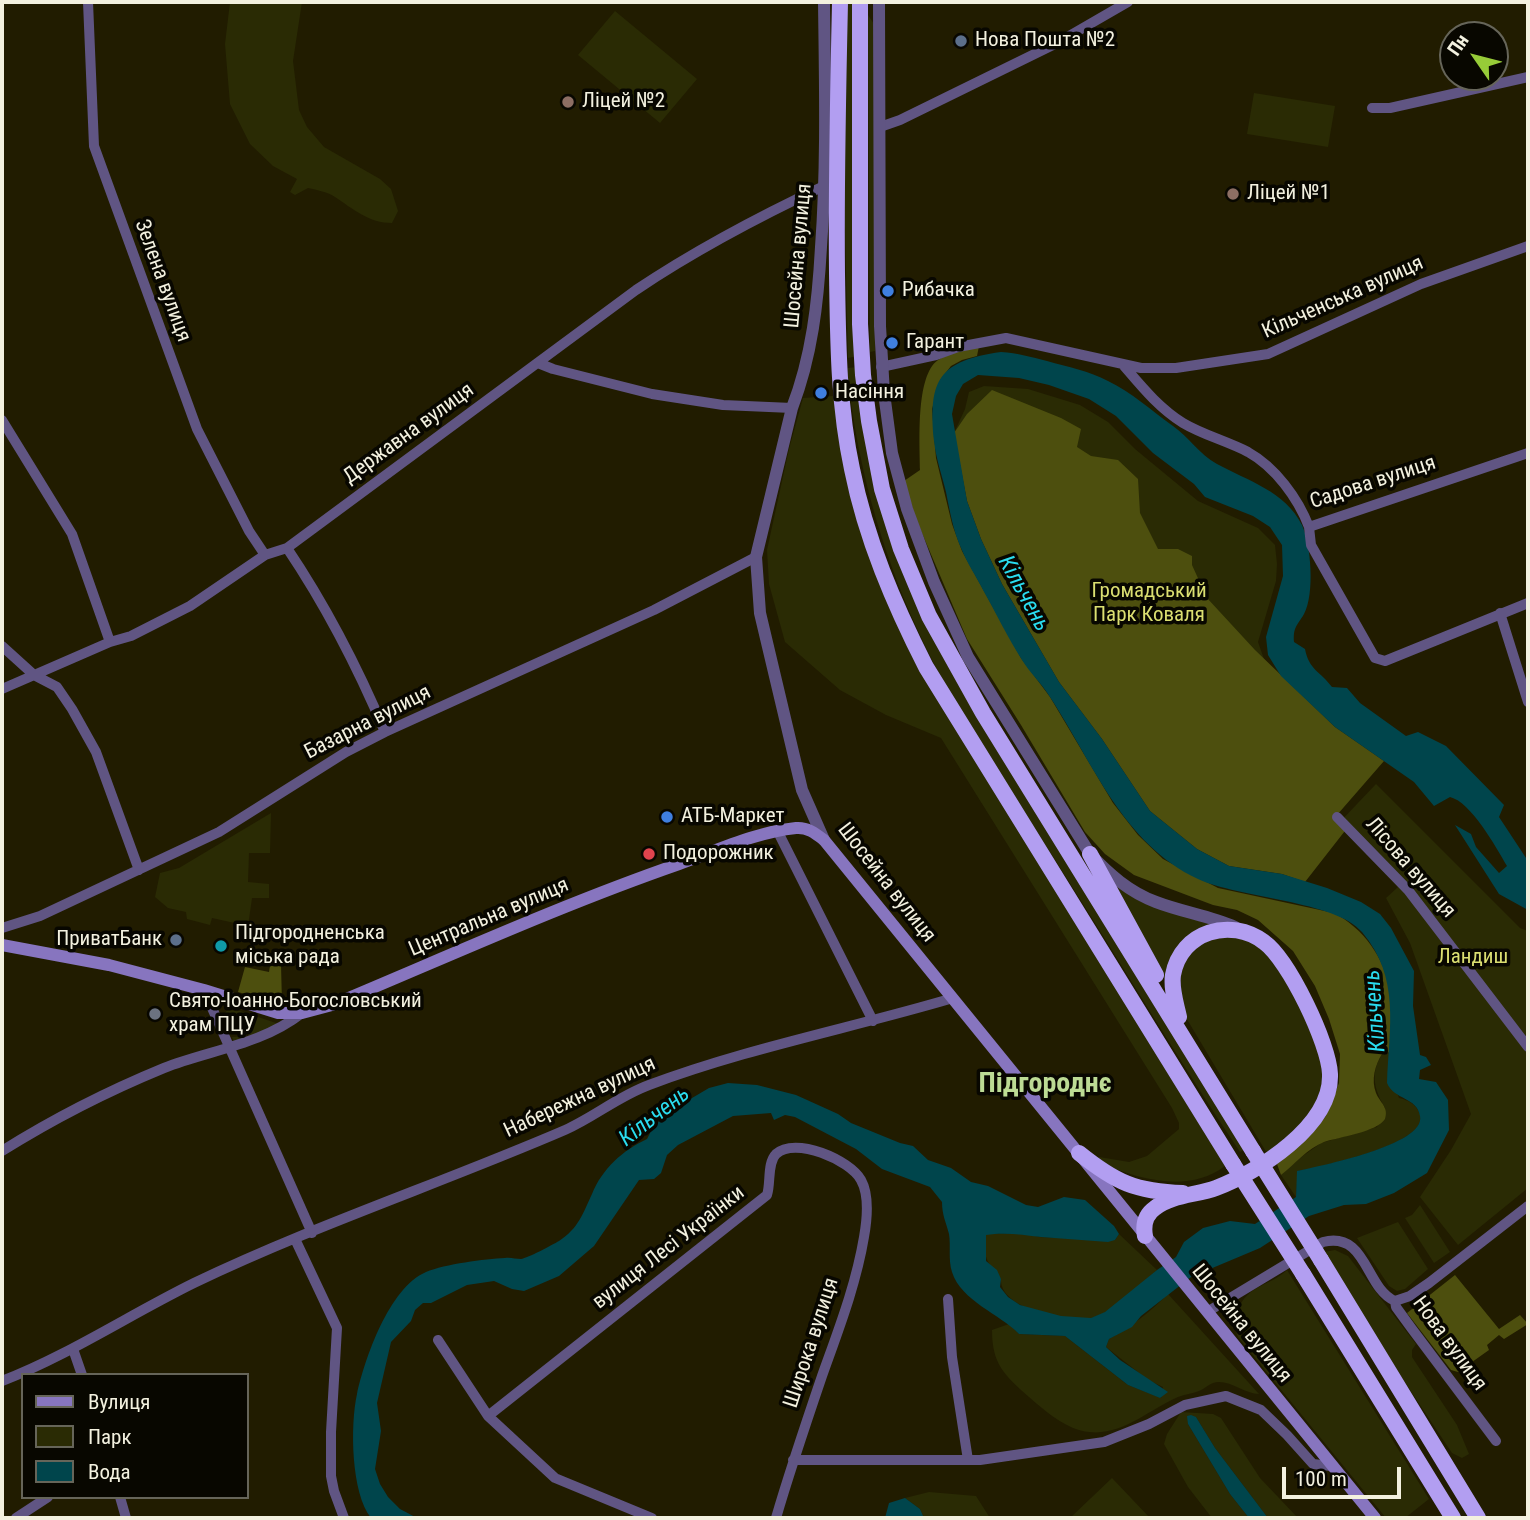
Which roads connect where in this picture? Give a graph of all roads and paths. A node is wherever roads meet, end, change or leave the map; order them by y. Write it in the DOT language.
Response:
graph roads {
  1 [pos="88,2"];
  2 [pos="824,2"];
  3 [pos="840,2"];
  4 [pos="860,2"];
  5 [pos="879,2"];
  6 [pos="1128,2"];
  7 [pos="1528,77"];
  8 [pos="1372,108"];
  9 [pos="880,127"];
  10 [pos="826,185"];
  11 [pos="1528,246"];
  12 [pos="538,363"];
  13 [pos="1125,366"];
  14 [pos="881,368"];
  15 [pos="792,408"];
  16 [pos="2,420"];
  17 [pos="1528,453"];
  18 [pos="1309,527"];
  19 [pos="286,548"];
  20 [pos="265,555"];
  21 [pos="756,557"];
  22 [pos="1528,603"];
  23 [pos="1500,613"];
  24 [pos="110,642"];
  25 [pos="2,646"];
  26 [pos="34,675"];
  27 [pos="2,689"];
  28 [pos="1528,702"];
  29 [pos="384,732"];
  30 [pos="1337,817"];
  31 [pos="778,832"];
  32 [pos="824,840"];
  33 [pos="1090,853"];
  34 [pos="139,870"];
  35 [pos="2,928"];
  36 [pos="1245,932"];
  37 [pos="2,944"];
  38 [pos="204,990"];
  39 [pos="953,998"];
  40 [pos="302,1013"];
  41 [pos="1179,1017"];
  42 [pos="873,1021"];
  43 [pos="1528,1047"];
  44 [pos="230,1049"];
  45 [pos="1203,1071"];
  46 [pos="2,1151"];
  47 [pos="1079,1153"];
  48 [pos="860,1177"];
  49 [pos="1203,1192"];
  50 [pos="1528,1206"];
  51 [pos="312,1233"];
  52 [pos="295,1239"];
  53 [pos="1150,1242"];
  54 [pos="948,1299"];
  55 [pos="1395,1301"];
  56 [pos="1207,1312"];
  57 [pos="438,1340"];
  58 [pos="73,1349"];
  59 [pos="22,1373"];
  60 [pos="81,1373"];
  61 [pos="21,1374"];
  62 [pos="2,1381"];
  63 [pos="488,1416"];
  64 [pos="1496,1441"];
  65 [pos="793,1460"];
  66 [pos="968,1460"];
  67 [pos="1331,1466"];
  68 [pos="45,1499"];
  69 [pos="121,1499"];
  70 [pos="16,1518"];
  71 [pos="126,1518"];
  72 [pos="344,1518"];
  73 [pos="652,1518"];
  74 [pos="776,1518"];
  75 [pos="1375,1518"];
  76 [pos="1453,1518"];
  77 [pos="1478,1518"];
  1 -- 20 [label="street, Зелена вулиця"];
  2 -- 10 [label="street, Шосейна вулиця"];
  3 -- 76 [label="highway, bridge"];
  4 -- 45 [label="highway"];
  5 -- 9 [label="street"];
  6 -- 9 [label="street"];
  7 -- 8 [label="street"];
  9 -- 14 [label="street"];
  10 -- 12 [label="street, Державна вулиця"];
  10 -- 15 [label="street, Шосейна вулиця"];
  11 -- 13 [label="street, Кільченська вулиця"];
  12 -- 15 [label="street"];
  12 -- 19 [label="street, Державна вулиця"];
  13 -- 14 [label="street, Кільченська вулиця"];
  13 -- 18 [label="street, Садова вулиця"];
  14 -- 33 [label="street"];
  15 -- 21 [label="street, Шосейна вулиця"];
  16 -- 24 [label="street"];
  17 -- 18 [label="street, Садова вулиця"];
  18 -- 23 [label="street"];
  19 -- 20 [label="street, Державна вулиця"];
  19 -- 29 [label="street"];
  20 -- 24 [label="street, Державна вулиця"];
  21 -- 29 [label="street, Базарна вулиця"];
  21 -- 32 [label="street, Шосейна вулиця"];
  22 -- 23 [label="street"];
  23 -- 28 [label="street"];
  24 -- 26 [label="street, Державна вулиця"];
  25 -- 26 [label="street"];
  26 -- 27 [label="street, Державна вулиця"];
  26 -- 34 [label="street"];
  29 -- 34 [label="street, Базарна вулиця"];
  30 -- 43 [label="street, Лісова вулиця"];
  31 -- 32 [label="main road, Центральна вулиця"];
  31 -- 40 [label="main road, Центральна вулиця"];
  31 -- 42 [label="street"];
  32 -- 39 [label="main road, Шосейна вулиця"];
  33 -- 36 [label="street"];
  33 -- 41 [label="highway"];
  34 -- 35 [label="street, Базарна вулиця"];
  36 -- 41 [label="highway"];
  36 -- 49 [label="highway"];
  37 -- 38 [label="main road, Центральна вулиця"];
  38 -- 40 [label="main road, Центральна вулиця"];
  38 -- 44 [label="street"];
  39 -- 42 [label="street, Набережна вулиця"];
  39 -- 47 [label="main road, Шосейна вулиця"];
  40 -- 44 [label="street"];
  41 -- 45 [label="highway"];
  42 -- 51 [label="street, Набережна вулиця"];
  44 -- 46 [label="street"];
  44 -- 51 [label="street"];
  45 -- 77 [label="highway, bridge"];
  47 -- 49 [label="highway"];
  47 -- 53 [label="main road, Шосейна вулиця"];
  48 -- 63 [label="street, вулиця Лесі Українки"];
  48 -- 65 [label="street, Широка вулиця"];
  49 -- 53 [label="highway"];
  50 -- 55 [label="street, Нова вулиця"];
  51 -- 52 [label="street, Набережна вулиця"];
  52 -- 58 [label="street, Набережна вулиця"];
  52 -- 72 [label="street"];
  53 -- 56 [label="main road, Шосейна вулиця"];
  54 -- 66 [label="street"];
  55 -- 56 [label="street"];
  55 -- 64 [label="street, Нова вулиця"];
  56 -- 67 [label="main road, Шосейна вулиця"];
  57 -- 63 [label="street"];
  58 -- 59 [label="street, Набережна вулиця"];
  58 -- 60 [label="street"];
  61 -- 62 [label="street, Набережна вулиця"];
  63 -- 73 [label="street"];
  65 -- 66 [label="street"];
  65 -- 74 [label="street, Широка вулиця"];
  66 -- 67 [label="street"];
  67 -- 75 [label="main road, Шосейна вулиця"];
  68 -- 70 [label="street"];
  69 -- 71 [label="street"];
}
